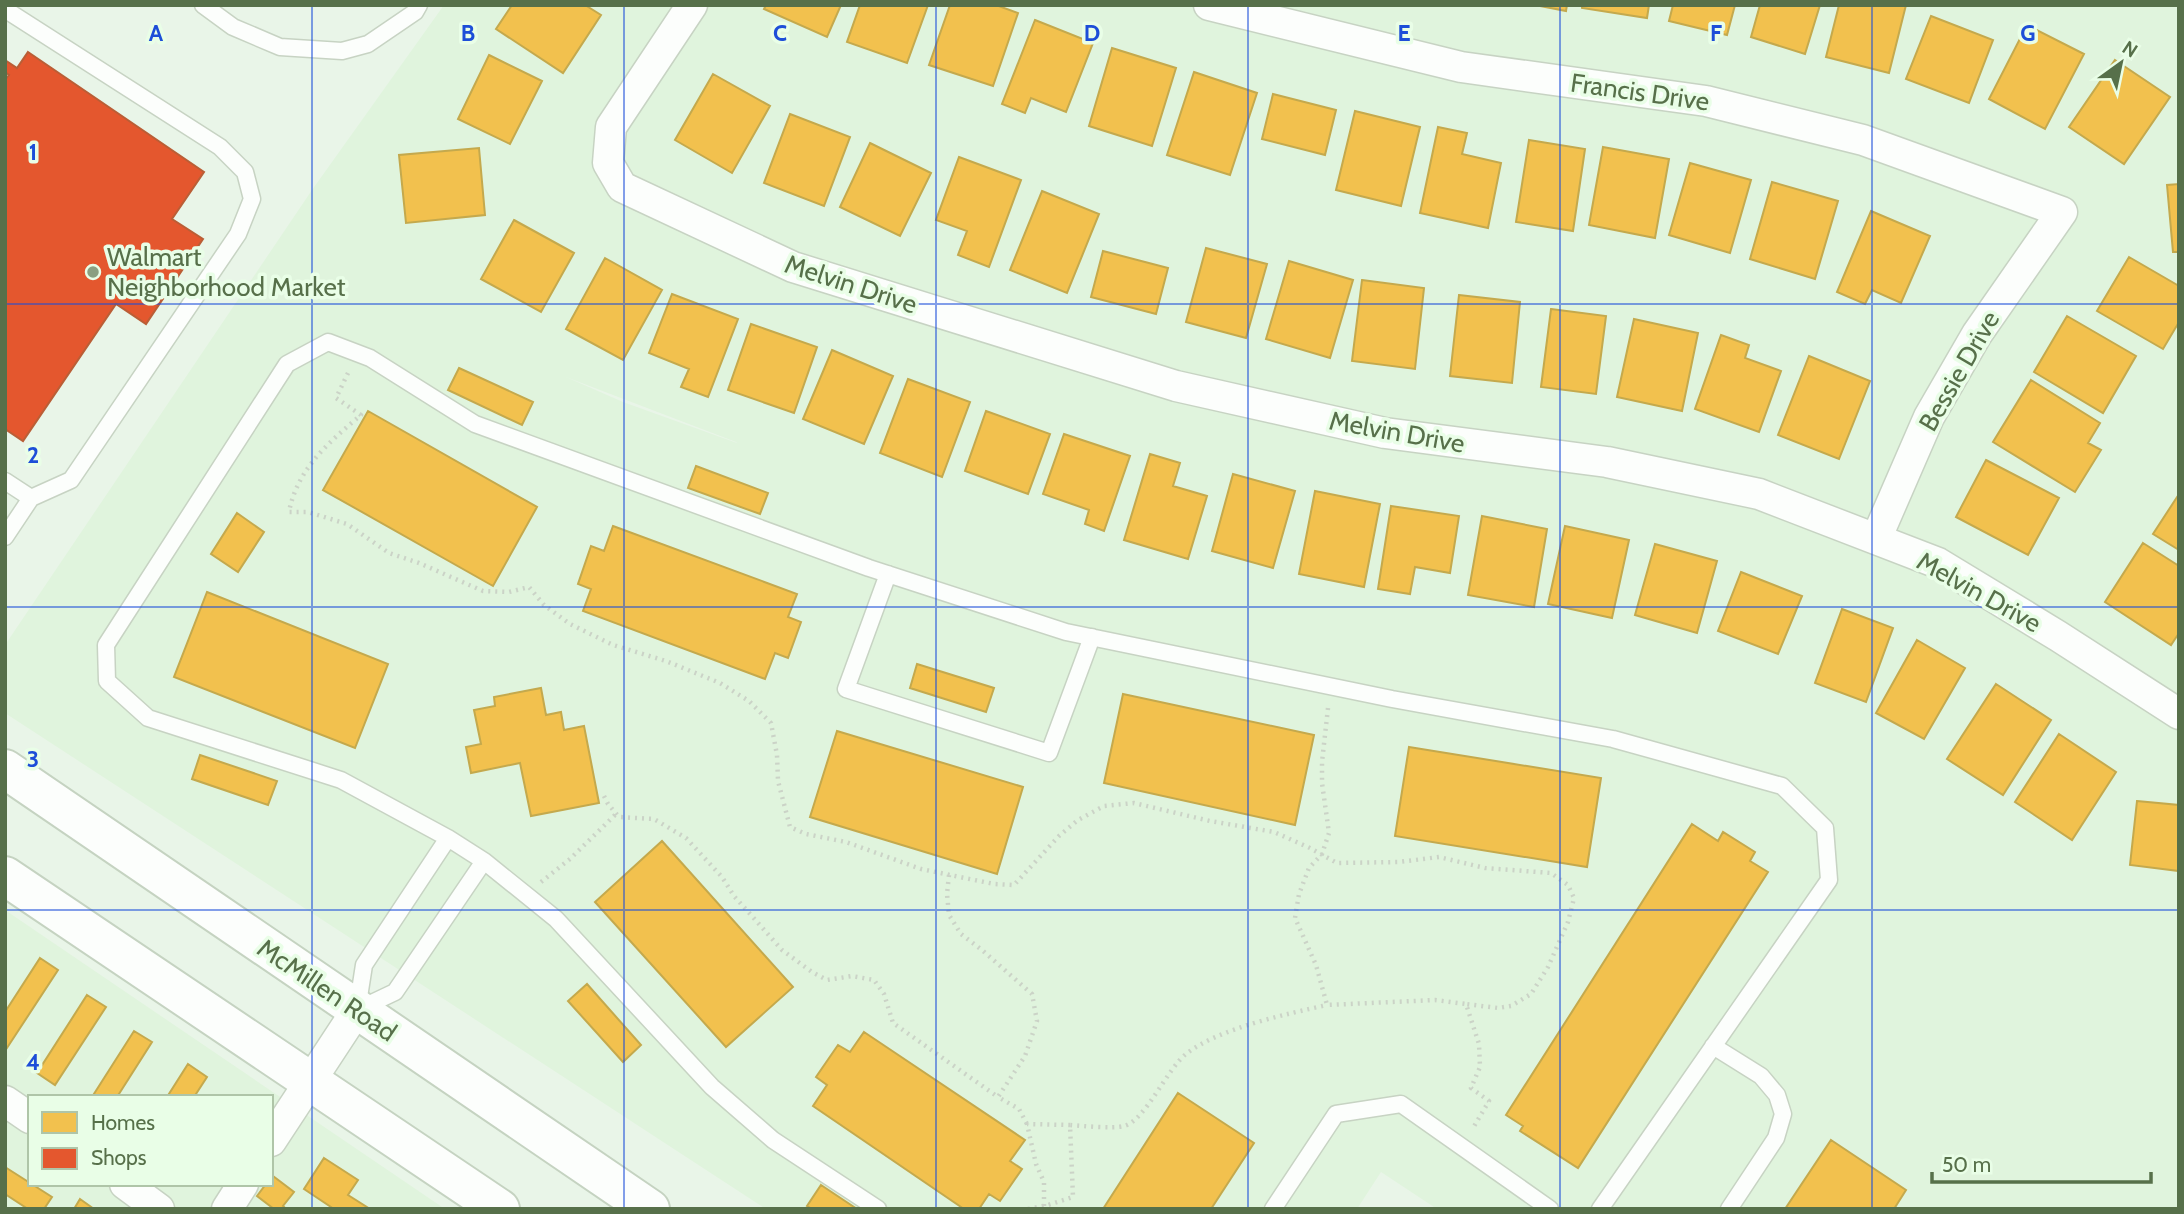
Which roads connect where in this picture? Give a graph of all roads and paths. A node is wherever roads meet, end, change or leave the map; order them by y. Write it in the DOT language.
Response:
graph roads {
  1 [pos="203,5"];
  2 [pos="419,5"];
  3 [pos="692,5"];
  4 [pos="1209,5"];
  5 [pos="5,10"];
  6 [pos="2062,212"];
  7 [pos="358,354"];
  8 [pos="5,481"];
  9 [pos="32,498"];
  10 [pos="5,537"];
  11 [pos="1876,539"];
  12 [pos="888,574"];
  13 [pos="1092,637"];
  14 [pos="1330,687"];
  15 [pos="2179,714"];
  16 [pos="5,769"];
  17 [pos="604,796"];
  18 [pos="616,814"];
  19 [pos="448,838"];
  20 [pos="1322,854"];
  21 [pos="484,861"];
  22 [pos="949,875"];
  23 [pos="5,876"];
  24 [pos="526,895"];
  25 [pos="1466,1004"];
  26 [pos="1327,1005"];
  27 [pos="357,1010"];
  28 [pos="1713,1046"];
  29 [pos="310,1082"];
  30 [pos="998,1097"];
  31 [pos="5,1101"];
  32 [pos="28,1117"];
  33 [pos="1027,1124"];
  34 [pos="1070,1125"];
  35 [pos="273,1138"];
  36 [pos="1461,1147"];
  37 [pos="127,1186"];
  38 [pos="242,1186"];
  39 [pos="1044,1206"];
  40 [pos="159,1209"];
  41 [pos="227,1209"];
  42 [pos="500,1209"];
  43 [pos="650,1209"];
  44 [pos="878,1209"];
  45 [pos="1028,1209"];
  46 [pos="1273,1209"];
  47 [pos="1550,1209"];
  48 [pos="1600,1209"];
  49 [pos="1730,1209"];
  1 -- 2 [label="lane"];
  3 -- 11 [label="street, Melvin Drive"];
  4 -- 6 [label="street, Francis Drive"];
  5 -- 9 [label="lane"];
  6 -- 11 [label="street, Bessie Drive"];
  7 -- 12 [label="lane"];
  7 -- 19 [label="lane"];
  7 -- 22 [label="path"];
  8 -- 9 [label="lane"];
  9 -- 10 [label="lane"];
  11 -- 15 [label="street, Melvin Drive"];
  12 -- 13 [label="lane"];
  12 -- 13 [label="lane"];
  13 -- 14 [label="lane"];
  14 -- 20 [label="path"];
  14 -- 28 [label="lane"];
  16 -- 27 [label="main road, McMillen Road"];
  17 -- 18 [label="path"];
  18 -- 24 [label="path"];
  18 -- 30 [label="path"];
  19 -- 21 [label="lane"];
  19 -- 27 [label="lane"];
  20 -- 22 [label="path"];
  20 -- 25 [label="path"];
  20 -- 26 [label="path"];
  21 -- 24 [label="lane"];
  21 -- 27 [label="lane"];
  22 -- 30 [label="path"];
  23 -- 29 [label="main road"];
  24 -- 44 [label="lane"];
  25 -- 26 [label="path"];
  25 -- 36 [label="path"];
  26 -- 34 [label="path"];
  27 -- 29 [label="street"];
  27 -- 43 [label="main road, McMillen Road"];
  28 -- 48 [label="lane"];
  28 -- 49 [label="lane"];
  29 -- 35 [label="street"];
  29 -- 42 [label="main road"];
  30 -- 33 [label="path"];
  31 -- 32 [label="street"];
  33 -- 34 [label="path"];
  33 -- 39 [label="path"];
  34 -- 39 [label="path"];
  36 -- 46 [label="lane"];
  36 -- 47 [label="lane"];
  37 -- 40 [label="street"];
  38 -- 41 [label="street"];
  39 -- 45 [label="path"];
}
